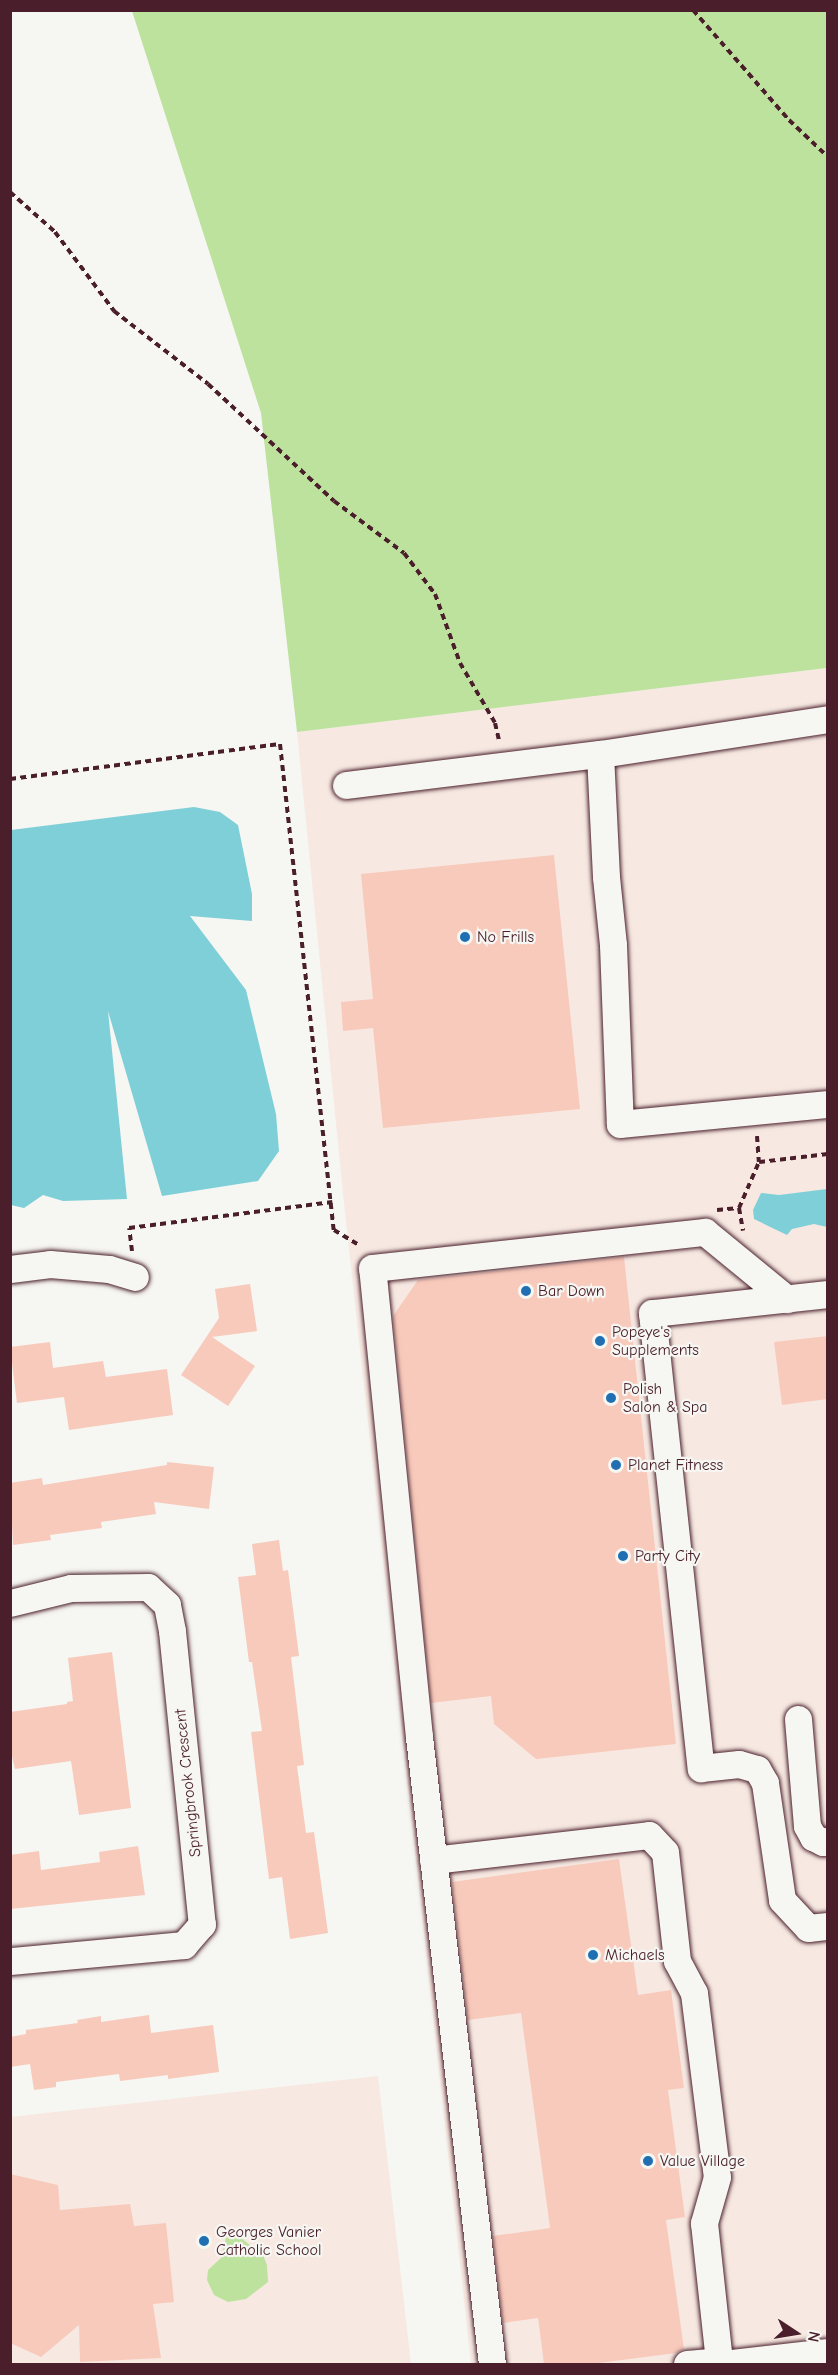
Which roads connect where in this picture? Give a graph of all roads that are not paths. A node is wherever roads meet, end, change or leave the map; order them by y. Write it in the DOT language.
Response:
graph roads {
  1 [pos="828,719"];
  2 [pos="600,754"];
  3 [pos="346,785"];
  4 [pos="828,1104"];
  5 [pos="10,1269"];
  6 [pos="135,1277"];
  7 [pos="828,1294"];
  8 [pos="787,1299"];
  9 [pos="10,1603"];
  10 [pos="798,1719"];
  11 [pos="828,1840"];
  12 [pos="433,1860"];
  13 [pos="828,1926"];
  14 [pos="10,1961"];
  15 [pos="828,2352"];
  16 [pos="719,2361"];
  17 [pos="492,2364"];
  18 [pos="687,2364"];
  1 -- 2 [label="street"];
  2 -- 3 [label="street"];
  2 -- 4 [label="street"];
  5 -- 6 [label="street"];
  7 -- 8 [label="street"];
  8 -- 12 [label="street"];
  8 -- 13 [label="street"];
  9 -- 14 [label="street, Springbrook Crescent"];
  10 -- 11 [label="street"];
  12 -- 16 [label="street"];
  12 -- 17 [label="street"];
  15 -- 16 [label="street"];
  16 -- 18 [label="street"];
}
